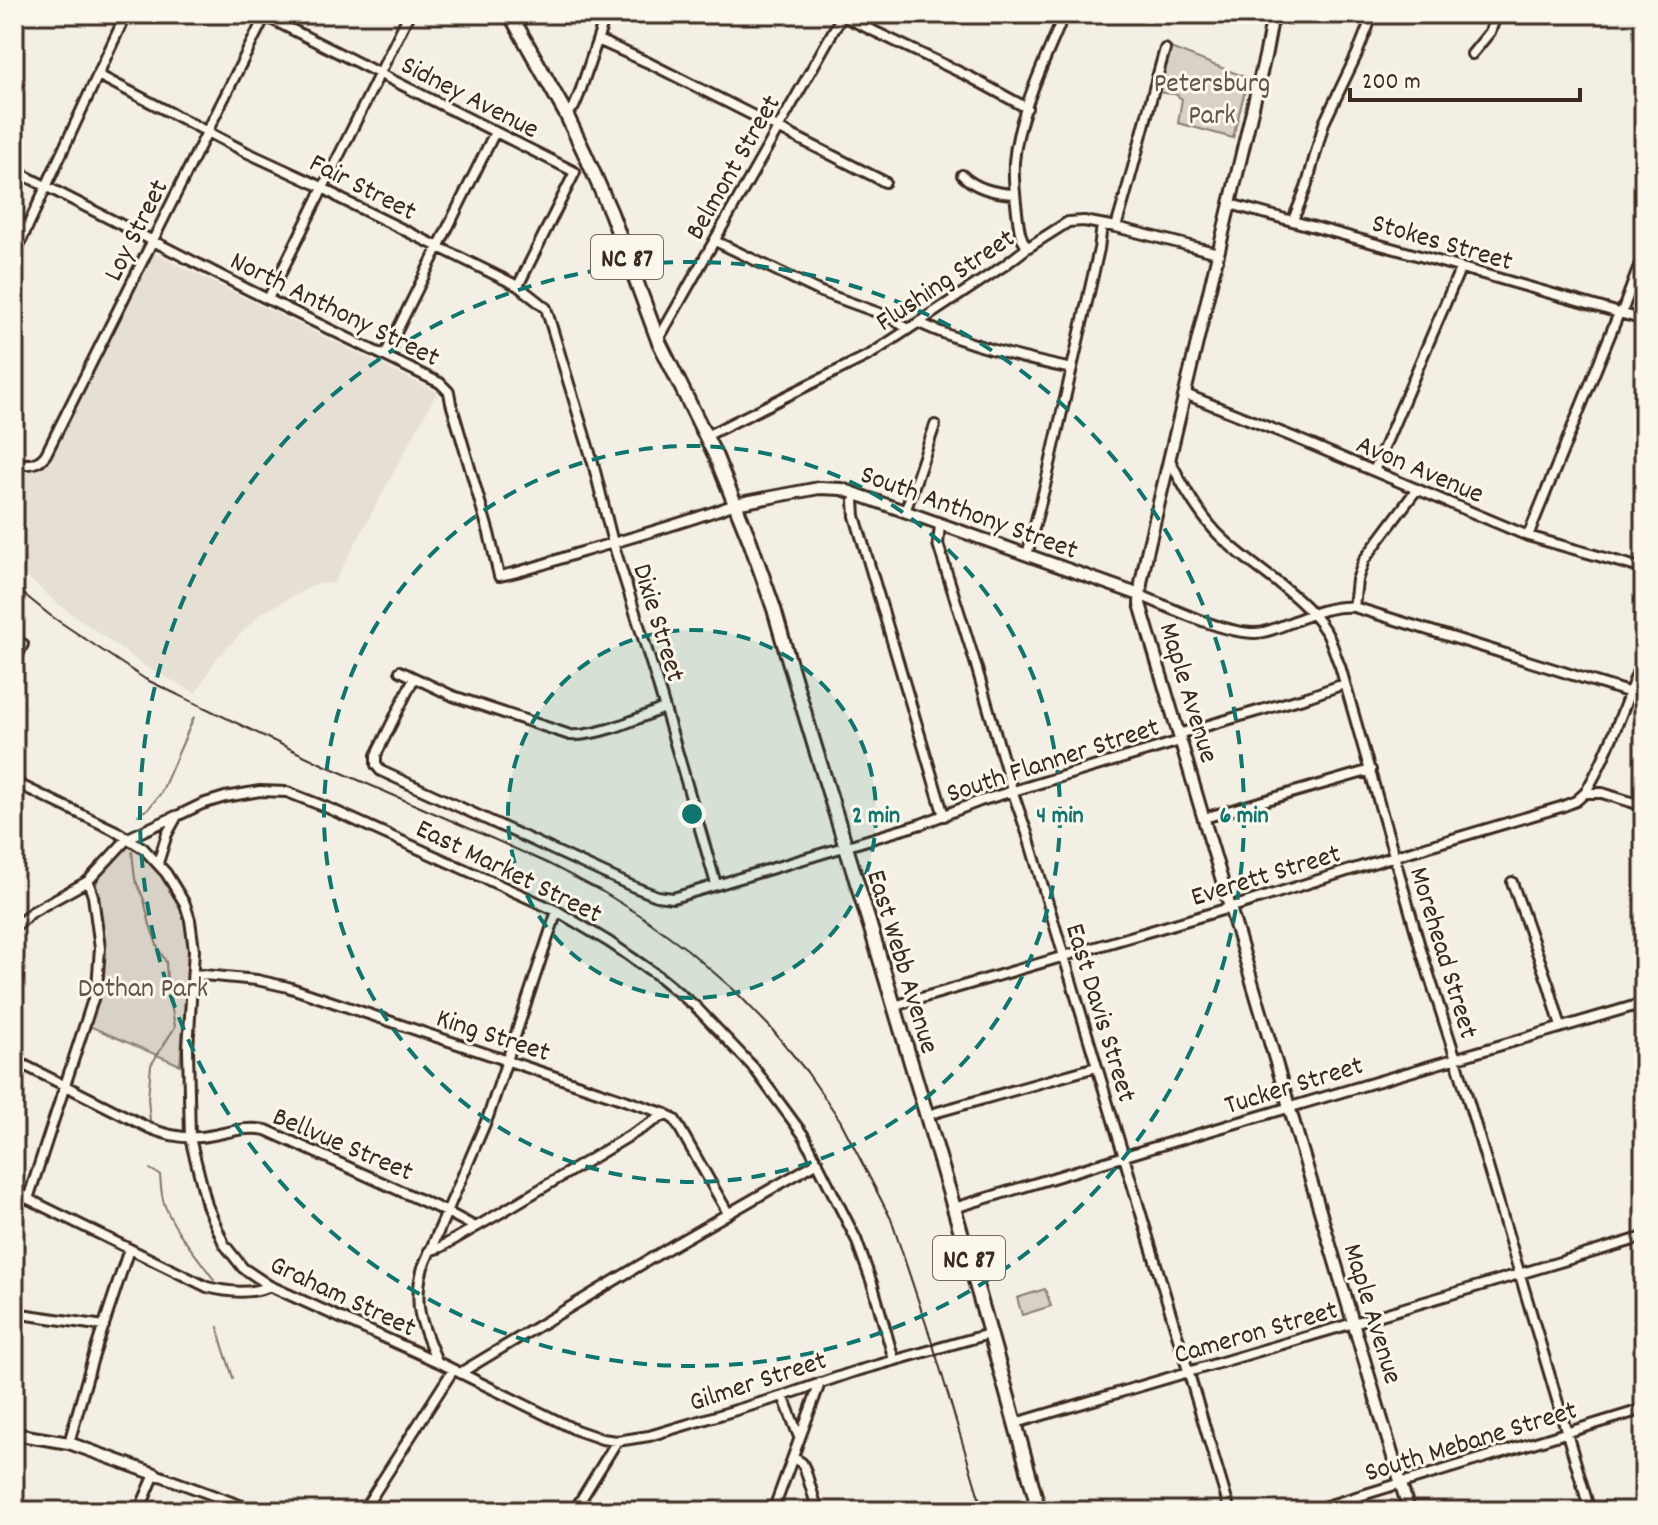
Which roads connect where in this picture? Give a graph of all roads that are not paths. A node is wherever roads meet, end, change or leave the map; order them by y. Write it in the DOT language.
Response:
graph roads {
  1 [pos="126,14"];
  2 [pos="409,14"];
  3 [pos="510,14"];
  4 [pos="606,14"];
  5 [pos="1064,14"];
  6 [pos="1273,14"];
  7 [pos="1373,14"];
  8 [pos="1497,14"];
  9 [pos="264,15"];
  10 [pos="841,15"];
  11 [pos="598,40"];
  12 [pos="1165,49"];
  13 [pos="1472,54"];
  14 [pos="379,73"];
  15 [pos="98,75"];
  16 [pos="1027,108"];
  17 [pos="566,114"];
  18 [pos="778,128"];
  19 [pos="208,131"];
  20 [pos="495,132"];
  21 [pos="592,168"];
  22 [pos="14,170"];
  23 [pos="575,172"];
  24 [pos="962,175"];
  25 [pos="885,182"];
  26 [pos="46,187"];
  27 [pos="324,188"];
  28 [pos="1014,194"];
  29 [pos="1230,204"];
  30 [pos="1293,220"];
  31 [pos="1102,225"];
  32 [pos="1116,227"];
  33 [pos="153,241"];
  34 [pos="715,241"];
  35 [pos="438,247"];
  36 [pos="1027,248"];
  37 [pos="1218,253"];
  38 [pos="1644,253"];
  39 [pos="14,256"];
  40 [pos="1460,269"];
  41 [pos="518,286"];
  42 [pos="268,299"];
  43 [pos="1619,313"];
  44 [pos="1644,320"];
  45 [pos="919,323"];
  46 [pos="908,329"];
  47 [pos="658,340"];
  48 [pos="385,355"];
  49 [pos="1072,369"];
  50 [pos="566,373"];
  51 [pos="1185,394"];
  52 [pos="935,425"];
  53 [pos="706,436"];
  54 [pos="1170,460"];
  55 [pos="14,464"];
  56 [pos="1374,471"];
  57 [pos="1417,489"];
  58 [pos="857,494"];
  59 [pos="735,504"];
  60 [pos="905,512"];
  61 [pos="940,525"];
  62 [pos="1528,536"];
  63 [pos="613,543"];
  64 [pos="1027,555"];
  65 [pos="1644,569"];
  66 [pos="1140,595"];
  67 [pos="1354,607"];
  68 [pos="1311,614"];
  69 [pos="23,644"];
  70 [pos="1644,656"];
  71 [pos="14,663"];
  72 [pos="400,671"];
  73 [pos="414,678"];
  74 [pos="1344,684"];
  75 [pos="1629,691"];
  76 [pos="1644,697"];
  77 [pos="664,708"];
  78 [pos="1179,737"];
  79 [pos="1371,770"];
  80 [pos="14,782"];
  81 [pos="1012,790"];
  82 [pos="1585,793"];
  83 [pos="1644,806"];
  84 [pos="177,816"];
  85 [pos="944,816"];
  86 [pos="1204,818"];
  87 [pos="128,838"];
  88 [pos="846,846"];
  89 [pos="1395,856"];
  90 [pos="158,863"];
  91 [pos="88,881"];
  92 [pos="1512,882"];
  93 [pos="716,884"];
  94 [pos="1229,908"];
  95 [pos="557,911"];
  96 [pos="14,928"];
  97 [pos="1063,956"];
  98 [pos="193,974"];
  99 [pos="1641,1004"];
  100 [pos="894,1006"];
  101 [pos="1644,1024"];
  102 [pos="1561,1027"];
  103 [pos="1456,1059"];
  104 [pos="14,1060"];
  105 [pos="506,1061"];
  106 [pos="1096,1067"];
  107 [pos="66,1086"];
  108 [pos="1290,1107"];
  109 [pos="666,1114"];
  110 [pos="927,1115"];
  111 [pos="190,1138"];
  112 [pos="1124,1156"];
  113 [pos="818,1162"];
  114 [pos="14,1192"];
  115 [pos="28,1199"];
  116 [pos="954,1208"];
  117 [pos="447,1212"];
  118 [pos="728,1213"];
  119 [pos="475,1227"];
  120 [pos="1644,1237"];
  121 [pos="129,1249"];
  122 [pos="429,1251"];
  123 [pos="1520,1275"];
  124 [pos="270,1286"];
  125 [pos="14,1313"];
  126 [pos="1354,1324"];
  127 [pos="104,1326"];
  128 [pos="989,1334"];
  129 [pos="894,1360"];
  130 [pos="438,1362"];
  131 [pos="457,1372"];
  132 [pos="1187,1372"];
  133 [pos="820,1383"];
  134 [pos="783,1396"];
  135 [pos="1644,1409"];
  136 [pos="1016,1423"];
  137 [pos="1566,1433"];
  138 [pos="14,1434"];
  139 [pos="799,1438"];
  140 [pos="617,1441"];
  141 [pos="69,1443"];
  142 [pos="794,1458"];
  143 [pos="155,1474"];
  144 [pos="1400,1483"];
  145 [pos="139,1511"];
  146 [pos="256,1511"];
  147 [pos="363,1511"];
  148 [pos="574,1511"];
  149 [pos="773,1511"];
  150 [pos="818,1511"];
  151 [pos="1039,1511"];
  152 [pos="1230,1511"];
  153 [pos="1310,1511"];
  154 [pos="1409,1511"];
  155 [pos="1590,1511"];
  1 -- 15 [label="street"];
  2 -- 14 [label="street"];
  3 -- 17 [label="highway, East Webb Avenue / NC 87"];
  4 -- 11 [label="street"];
  5 -- 16 [label="street"];
  6 -- 29 [label="main road, Maple Avenue"];
  7 -- 30 [label="street"];
  8 -- 13 [label="street"];
  9 -- 14 [label="street, Sidney Avenue"];
  9 -- 19 [label="street, Loy Street"];
  10 -- 16 [label="street"];
  10 -- 18 [label="street, Belmont Street"];
  11 -- 17 [label="street"];
  11 -- 18 [label="street"];
  12 -- 32 [label="street"];
  14 -- 20 [label="street, Sidney Avenue"];
  14 -- 27 [label="street"];
  15 -- 19 [label="street, Fair Street"];
  15 -- 26 [label="street"];
  16 -- 28 [label="street"];
  17 -- 21 [label="highway, East Webb Avenue / NC 87"];
  18 -- 25 [label="street"];
  18 -- 34 [label="street, Belmont Street"];
  19 -- 27 [label="street, Fair Street"];
  19 -- 33 [label="street, Loy Street"];
  20 -- 23 [label="street, Sidney Avenue"];
  20 -- 35 [label="street"];
  21 -- 23 [label="street"];
  21 -- 47 [label="highway, East Webb Avenue / NC 87"];
  22 -- 26 [label="street, North Anthony Street"];
  23 -- 41 [label="street"];
  24 -- 28 [label="street"];
  26 -- 33 [label="street, North Anthony Street"];
  26 -- 39 [label="street"];
  27 -- 35 [label="street, Fair Street"];
  27 -- 42 [label="street"];
  28 -- 36 [label="street"];
  29 -- 30 [label="street, Stokes Street"];
  29 -- 37 [label="main road, Maple Avenue"];
  30 -- 40 [label="street, Stokes Street"];
  31 -- 32 [label="street, Flushing Street"];
  31 -- 36 [label="street, Flushing Street"];
  31 -- 49 [label="street"];
  32 -- 37 [label="street, Flushing Street"];
  33 -- 42 [label="street, North Anthony Street"];
  33 -- 55 [label="street, Loy Street"];
  34 -- 46 [label="street"];
  34 -- 47 [label="street, Belmont Street"];
  35 -- 41 [label="street, Fair Street"];
  35 -- 48 [label="street"];
  36 -- 45 [label="street, Flushing Street"];
  37 -- 51 [label="main road, Maple Avenue"];
  38 -- 43 [label="street"];
  40 -- 43 [label="street, Stokes Street"];
  40 -- 56 [label="street"];
  41 -- 50 [label="street, Fair Street"];
  42 -- 48 [label="street, North Anthony Street"];
  43 -- 44 [label="street, Stokes Street"];
  43 -- 62 [label="street"];
  45 -- 46 [label="street, Flushing Street"];
  45 -- 49 [label="street"];
  46 -- 53 [label="street, Flushing Street"];
  47 -- 53 [label="highway, East Webb Avenue / NC 87"];
  48 -- 63 [label="street, North Anthony Street"];
  49 -- 64 [label="street"];
  50 -- 63 [label="street, Dixie Street"];
  51 -- 54 [label="main road, Maple Avenue"];
  51 -- 56 [label="street, Avon Avenue"];
  52 -- 60 [label="street"];
  53 -- 59 [label="highway, East Webb Avenue / NC 87"];
  54 -- 66 [label="main road, Maple Avenue"];
  54 -- 68 [label="street, Morehead Street"];
  56 -- 57 [label="street, Avon Avenue"];
  57 -- 62 [label="street, Avon Avenue"];
  57 -- 67 [label="street"];
  58 -- 59 [label="main road, South Anthony Street"];
  58 -- 60 [label="main road, South Anthony Street"];
  58 -- 85 [label="street"];
  59 -- 63 [label="street, North Anthony Street"];
  59 -- 88 [label="highway, East Webb Avenue / NC 87"];
  60 -- 61 [label="main road, South Anthony Street"];
  61 -- 64 [label="main road, South Anthony Street"];
  61 -- 81 [label="street, East Davis Street"];
  62 -- 65 [label="street, Avon Avenue"];
  63 -- 77 [label="street, Dixie Street"];
  64 -- 66 [label="main road, South Anthony Street"];
  66 -- 68 [label="street"];
  66 -- 78 [label="main road, Maple Avenue"];
  67 -- 68 [label="street"];
  67 -- 75 [label="street"];
  68 -- 74 [label="street, Morehead Street"];
  69 -- 71 [label="street"];
  70 -- 75 [label="street"];
  72 -- 73 [label="street"];
  73 -- 77 [label="street"];
  73 -- 93 [label="street, South Flanner Street"];
  74 -- 78 [label="street, South Flanner Street"];
  74 -- 79 [label="street, Morehead Street"];
  75 -- 76 [label="street"];
  75 -- 82 [label="street"];
  77 -- 93 [label="street, Dixie Street"];
  78 -- 81 [label="street, South Flanner Street"];
  78 -- 86 [label="main road, Maple Avenue"];
  79 -- 86 [label="street"];
  79 -- 89 [label="street, Morehead Street"];
  80 -- 87 [label="street, Graham Street"];
  81 -- 85 [label="street, South Flanner Street"];
  81 -- 97 [label="street, East Davis Street"];
  82 -- 83 [label="street"];
  82 -- 89 [label="street, Everett Street"];
  84 -- 87 [label="street, East Market Street"];
  84 -- 90 [label="street"];
  84 -- 95 [label="street, East Market Street"];
  85 -- 88 [label="street, South Flanner Street"];
  86 -- 94 [label="main road, Maple Avenue"];
  87 -- 90 [label="street, Graham Street"];
  87 -- 91 [label="street"];
  88 -- 93 [label="street, South Flanner Street"];
  88 -- 100 [label="highway, East Webb Avenue / NC 87"];
  89 -- 94 [label="street, Everett Street"];
  89 -- 103 [label="street, Morehead Street"];
  90 -- 98 [label="street, Graham Street"];
  91 -- 96 [label="street"];
  91 -- 107 [label="street"];
  92 -- 102 [label="street"];
  94 -- 97 [label="street, Everett Street"];
  94 -- 108 [label="main road, Maple Avenue"];
  95 -- 105 [label="street"];
  95 -- 113 [label="street, East Market Street"];
  97 -- 100 [label="street, Everett Street"];
  97 -- 106 [label="street, East Davis Street"];
  98 -- 105 [label="street, King Street"];
  98 -- 111 [label="street, Graham Street"];
  99 -- 101 [label="street"];
  99 -- 102 [label="street, Tucker Street"];
  100 -- 110 [label="highway, East Webb Avenue / NC 87"];
  102 -- 103 [label="street, Tucker Street"];
  103 -- 108 [label="street, Tucker Street"];
  103 -- 123 [label="street, Morehead Street"];
  104 -- 107 [label="street, Bellvue Street"];
  105 -- 109 [label="street, King Street"];
  105 -- 117 [label="street"];
  106 -- 110 [label="street"];
  106 -- 112 [label="street, East Davis Street"];
  107 -- 111 [label="street, Bellvue Street"];
  107 -- 115 [label="street"];
  108 -- 112 [label="street, Tucker Street"];
  108 -- 126 [label="main road, Maple Avenue"];
  109 -- 118 [label="street"];
  109 -- 119 [label="street"];
  110 -- 116 [label="highway, East Webb Avenue / NC 87"];
  111 -- 117 [label="street, Bellvue Street"];
  111 -- 124 [label="street, Graham Street"];
  112 -- 116 [label="street, Tucker Street"];
  112 -- 132 [label="street, East Davis Street"];
  113 -- 118 [label="street"];
  113 -- 129 [label="street, East Market Street"];
  114 -- 115 [label="street"];
  115 -- 121 [label="street"];
  116 -- 128 [label="highway, East Webb Avenue / NC 87"];
  117 -- 119 [label="street, Bellvue Street"];
  117 -- 122 [label="street"];
  118 -- 131 [label="street"];
  119 -- 122 [label="street"];
  120 -- 123 [label="street, Cameron Street"];
  121 -- 124 [label="street"];
  121 -- 127 [label="street"];
  122 -- 130 [label="street"];
  123 -- 126 [label="street, Cameron Street"];
  123 -- 137 [label="street, Morehead Street"];
  124 -- 130 [label="street, Graham Street"];
  125 -- 127 [label="street"];
  126 -- 132 [label="street, Cameron Street"];
  126 -- 144 [label="main road, Maple Avenue"];
  127 -- 141 [label="street"];
  128 -- 129 [label="street, Gilmer Street"];
  128 -- 136 [label="highway, East Webb Avenue / NC 87"];
  129 -- 133 [label="street, Gilmer Street"];
  130 -- 131 [label="street, Graham Street"];
  131 -- 140 [label="street, Graham Street"];
  131 -- 147 [label="street"];
  132 -- 136 [label="street, Cameron Street"];
  132 -- 152 [label="street, East Davis Street"];
  133 -- 134 [label="street, Gilmer Street"];
  133 -- 139 [label="street"];
  134 -- 139 [label="street"];
  134 -- 140 [label="street, Gilmer Street"];
  135 -- 137 [label="street, South Mebane Street"];
  136 -- 151 [label="highway, East Webb Avenue / NC 87"];
  137 -- 144 [label="street, South Mebane Street"];
  137 -- 155 [label="street, Morehead Street"];
  138 -- 141 [label="main road"];
  139 -- 142 [label="street"];
  140 -- 148 [label="street"];
  141 -- 143 [label="main road"];
  142 -- 149 [label="street"];
  142 -- 150 [label="street"];
  143 -- 145 [label="street"];
  143 -- 146 [label="street"];
  144 -- 153 [label="street, South Mebane Street"];
  144 -- 154 [label="main road, Maple Avenue"];
}
